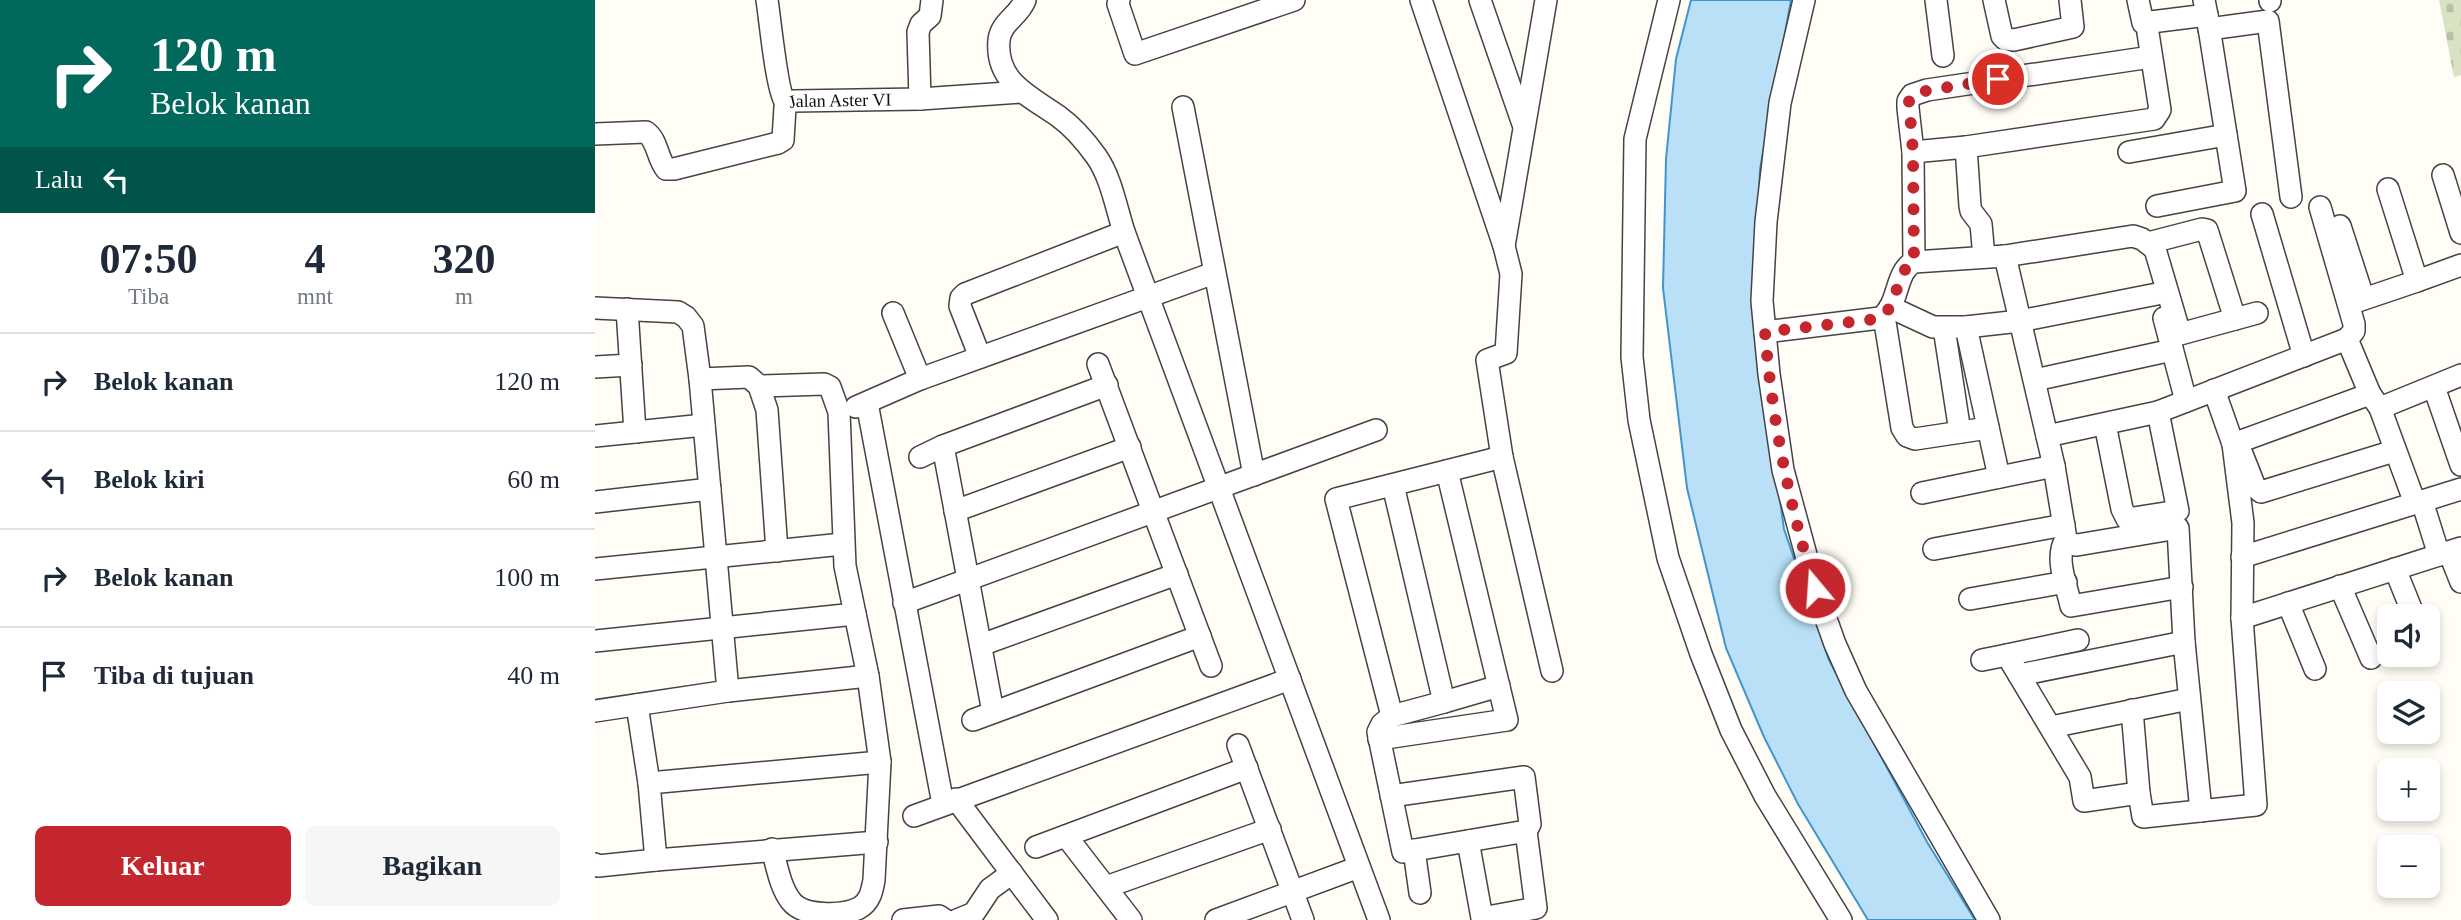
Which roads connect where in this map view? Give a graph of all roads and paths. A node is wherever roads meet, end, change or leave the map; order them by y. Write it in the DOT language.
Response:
graph roads {
  1 [pos="767,0"];
  2 [pos="932,0"];
  3 [pos="1025,0"];
  4 [pos="1119,0"];
  5 [pos="1294,0"];
  6 [pos="1421,0"];
  7 [pos="1546,0"];
  8 [pos="1669,0"];
  9 [pos="1804,0"];
  10 [pos="1936,0"];
  11 [pos="1994,0"];
  12 [pos="2070,0"];
  13 [pos="2138,0"];
  14 [pos="1484,4"];
  15 [pos="2207,14"];
  16 [pos="2148,33"];
  17 [pos="1944,56"];
  18 [pos="2151,57"];
  19 [pos="1021,92"];
  20 [pos="920,99"];
  21 [pos="786,103"];
  22 [pos="1183,107"];
  23 [pos="1524,127"];
  24 [pos="595,134"];
  25 [pos="2226,135"];
  26 [pos="1966,147"];
  27 [pos="1913,152"];
  28 [pos="2129,152"];
  29 [pos="2443,176"];
  30 [pos="2388,189"];
  31 [pos="2291,197"];
  32 [pos="2157,206"];
  33 [pos="2326,206"];
  34 [pos="2262,214"];
  35 [pos="1124,232"];
  36 [pos="2461,233"];
  37 [pos="2145,241"];
  38 [pos="1504,246"];
  39 [pos="1994,257"];
  40 [pos="1914,262"];
  41 [pos="2461,265"];
  42 [pos="1214,273"];
  43 [pos="2417,281"];
  44 [pos="2157,295"];
  45 [pos="1150,296"];
  46 [pos="2356,300"];
  47 [pos="595,308"];
  48 [pos="627,309"];
  49 [pos="1887,312"];
  50 [pos="893,313"];
  51 [pos="2257,313"];
  52 [pos="2235,319"];
  53 [pos="2020,321"];
  54 [pos="1966,327"];
  55 [pos="1944,328"];
  56 [pos="1765,332"];
  57 [pos="2347,339"];
  58 [pos="2174,340"];
  59 [pos="2304,356"];
  60 [pos="980,357"];
  61 [pos="1098,363"];
  62 [pos="631,365"];
  63 [pos="595,368"];
  64 [pos="2461,374"];
  65 [pos="700,379"];
  66 [pos="920,379"];
  67 [pos="2035,380"];
  68 [pos="1107,385"];
  69 [pos="759,386"];
  70 [pos="2434,387"];
  71 [pos="2214,390"];
  72 [pos="2186,401"];
  73 [pos="2375,401"];
  74 [pos="2158,412"];
  75 [pos="2105,424"];
  76 [pos="704,425"];
  77 [pos="1988,428"];
  78 [pos="1376,430"];
  79 [pos="635,432"];
  80 [pos="1959,432"];
  81 [pos="595,436"];
  82 [pos="2047,436"];
  83 [pos="2233,444"];
  84 [pos="943,446"];
  85 [pos="1130,447"];
  86 [pos="2394,451"];
  87 [pos="920,457"];
  88 [pos="1502,457"];
  89 [pos="2461,465"];
  90 [pos="2054,466"];
  91 [pos="1447,471"];
  92 [pos="1254,475"];
  93 [pos="1999,477"];
  94 [pos="1393,485"];
  95 [pos="1220,487"];
  96 [pos="710,489"];
  97 [pos="2461,489"];
  98 [pos="1922,493"];
  99 [pos="595,502"];
  100 [pos="2418,502"];
  101 [pos="955,511"];
  102 [pos="1154,511"];
  103 [pos="2178,520"];
  104 [pos="2065,532"];
  105 [pos="843,544"];
  106 [pos="1934,549"];
  107 [pos="778,551"];
  108 [pos="2450,552"];
  109 [pos="2242,557"];
  110 [pos="716,558"];
  111 [pos="595,569"];
  112 [pos="2395,569"];
  113 [pos="1177,574"];
  114 [pos="968,579"];
  115 [pos="2067,582"];
  116 [pos="2461,582"];
  117 [pos="2340,586"];
  118 [pos="2182,587"];
  119 [pos="1970,599"];
  120 [pos="904,603"];
  121 [pos="2288,603"];
  122 [pos="2408,604"];
  123 [pos="2071,606"];
  124 [pos="855,614"];
  125 [pos="2242,618"];
  126 [pos="722,627"];
  127 [pos="1200,636"];
  128 [pos="2078,640"];
  129 [pos="595,642"];
  130 [pos="2184,642"];
  131 [pos="981,645"];
  132 [pos="2007,655"];
  133 [pos="2371,659"];
  134 [pos="1982,660"];
  135 [pos="2083,663"];
  136 [pos="1211,666"];
  137 [pos="2315,669"];
  138 [pos="1552,671"];
  139 [pos="2019,675"];
  140 [pos="868,677"];
  141 [pos="1290,679"];
  142 [pos="1499,686"];
  143 [pos="728,691"];
  144 [pos="2189,699"];
  145 [pos="1444,702"];
  146 [pos="637,705"];
  147 [pos="2132,710"];
  148 [pos="595,711"];
  149 [pos="1392,716"];
  150 [pos="2075,722"];
  151 [pos="2050,727"];
  152 [pos="1379,739"];
  153 [pos="1238,745"];
  154 [pos="880,762"];
  155 [pos="1247,768"];
  156 [pos="2080,777"];
  157 [pos="649,783"];
  158 [pos="2139,793"];
  159 [pos="1391,796"];
  160 [pos="950,802"];
  161 [pos="2200,811"];
  162 [pos="914,816"];
  163 [pos="1269,829"];
  164 [pos="1526,831"];
  165 [pos="1066,836"];
  166 [pos="1468,841"];
  167 [pos="877,842"];
  168 [pos="1037,847"];
  169 [pos="772,849"];
  170 [pos="1414,850"];
  171 [pos="656,860"];
  172 [pos="595,864"];
  173 [pos="1359,867"];
  174 [pos="1012,873"];
  175 [pos="1106,887"];
  176 [pos="1293,892"];
  177 [pos="1420,893"];
  178 [pos="903,920"];
  179 [pos="945,920"];
  180 [pos="957,920"];
  181 [pos="1047,920"];
  182 [pos="1131,920"];
  183 [pos="1216,920"];
  184 [pos="1303,920"];
  185 [pos="1378,920"];
  186 [pos="1841,920"];
  187 [pos="1989,920"];
  1 -- 21 [label="street"];
  2 -- 20 [label="street"];
  3 -- 19 [label="street"];
  4 -- 5 [label="street"];
  6 -- 38 [label="street"];
  7 -- 23 [label="street"];
  8 -- 186 [label="street"];
  9 -- 56 [label="street"];
  10 -- 17 [label="street"];
  11 -- 12 [label="street"];
  13 -- 15 [label="street"];
  14 -- 23 [label="street"];
  15 -- 25 [label="street"];
  15 -- 31 [label="street"];
  16 -- 18 [label="street"];
  18 -- 26 [label="street"];
  18 -- 27 [label="street"];
  19 -- 20 [label="street, Jalan Aster VI"];
  19 -- 35 [label="street"];
  20 -- 21 [label="street, Jalan Aster VI"];
  21 -- 24 [label="street, Jalan Aster VI"];
  22 -- 42 [label="street"];
  23 -- 38 [label="street"];
  25 -- 28 [label="street"];
  25 -- 32 [label="street"];
  26 -- 27 [label="street"];
  26 -- 39 [label="street"];
  27 -- 40 [label="street"];
  29 -- 36 [label="street"];
  30 -- 43 [label="street"];
  33 -- 46 [label="street"];
  34 -- 59 [label="street"];
  35 -- 45 [label="street"];
  35 -- 60 [label="street"];
  37 -- 39 [label="street"];
  37 -- 44 [label="street"];
  37 -- 52 [label="street"];
  37 -- 58 [label="street"];
  38 -- 88 [label="street"];
  39 -- 40 [label="street"];
  39 -- 53 [label="street"];
  40 -- 49 [label="street"];
  41 -- 43 [label="street"];
  42 -- 45 [label="street"];
  42 -- 92 [label="street"];
  43 -- 46 [label="street"];
  44 -- 53 [label="street"];
  44 -- 58 [label="street"];
  45 -- 60 [label="street"];
  45 -- 95 [label="street"];
  46 -- 57 [label="street"];
  47 -- 48 [label="street"];
  48 -- 62 [label="street"];
  48 -- 65 [label="street"];
  49 -- 55 [label="street"];
  49 -- 56 [label="street"];
  49 -- 80 [label="street"];
  50 -- 66 [label="street"];
  51 -- 52 [label="street"];
  52 -- 58 [label="street"];
  53 -- 54 [label="street"];
  53 -- 67 [label="street"];
  54 -- 55 [label="street"];
  54 -- 77 [label="street"];
  55 -- 80 [label="street"];
  56 -- 187 [label="street"];
  57 -- 59 [label="street"];
  57 -- 73 [label="street"];
  58 -- 67 [label="street"];
  58 -- 72 [label="street"];
  59 -- 71 [label="street"];
  60 -- 66 [label="street"];
  61 -- 68 [label="street"];
  62 -- 63 [label="street"];
  62 -- 79 [label="street"];
  64 -- 70 [label="street"];
  65 -- 69 [label="street"];
  65 -- 76 [label="street"];
  66 -- 120 [label="street"];
  67 -- 82 [label="street"];
  68 -- 84 [label="street"];
  68 -- 85 [label="street"];
  69 -- 105 [label="street"];
  69 -- 107 [label="street"];
  70 -- 73 [label="street"];
  70 -- 89 [label="street"];
  71 -- 72 [label="street"];
  71 -- 83 [label="street"];
  72 -- 74 [label="street"];
  73 -- 83 [label="street"];
  73 -- 86 [label="street"];
  74 -- 75 [label="street"];
  74 -- 103 [label="street"];
  75 -- 82 [label="street"];
  75 -- 103 [label="street"];
  76 -- 79 [label="street"];
  76 -- 96 [label="street"];
  77 -- 80 [label="street"];
  77 -- 93 [label="street"];
  78 -- 92 [label="street"];
  79 -- 81 [label="street"];
  82 -- 90 [label="street"];
  83 -- 86 [label="street"];
  83 -- 109 [label="street"];
  84 -- 87 [label="street"];
  84 -- 101 [label="street"];
  85 -- 101 [label="street"];
  85 -- 102 [label="street"];
  86 -- 100 [label="street"];
  88 -- 91 [label="street"];
  88 -- 138 [label="street"];
  90 -- 93 [label="street"];
  90 -- 104 [label="street"];
  91 -- 94 [label="street"];
  91 -- 142 [label="street"];
  92 -- 95 [label="street"];
  93 -- 98 [label="street"];
  94 -- 145 [label="street"];
  94 -- 149 [label="street"];
  95 -- 102 [label="street"];
  95 -- 141 [label="street"];
  96 -- 99 [label="street"];
  96 -- 110 [label="street"];
  97 -- 100 [label="street"];
  100 -- 108 [label="street"];
  100 -- 109 [label="street"];
  101 -- 114 [label="street"];
  102 -- 113 [label="street"];
  102 -- 114 [label="street"];
  103 -- 104 [label="street"];
  103 -- 118 [label="street"];
  104 -- 106 [label="street"];
  104 -- 115 [label="street"];
  105 -- 107 [label="street"];
  105 -- 124 [label="street"];
  107 -- 110 [label="street"];
  108 -- 112 [label="street"];
  108 -- 116 [label="street"];
  109 -- 125 [label="street"];
  110 -- 111 [label="street"];
  110 -- 126 [label="street"];
  112 -- 117 [label="street"];
  112 -- 122 [label="street"];
  113 -- 127 [label="street"];
  113 -- 131 [label="street"];
  114 -- 120 [label="street"];
  114 -- 131 [label="street"];
  115 -- 119 [label="street"];
  115 -- 123 [label="street"];
  117 -- 121 [label="street"];
  117 -- 133 [label="street"];
  118 -- 123 [label="street"];
  118 -- 130 [label="street"];
  120 -- 160 [label="street"];
  121 -- 125 [label="street"];
  121 -- 137 [label="street"];
  123 -- 128 [label="street"];
  124 -- 126 [label="street"];
  124 -- 140 [label="street"];
  125 -- 161 [label="street"];
  126 -- 129 [label="street"];
  126 -- 143 [label="street"];
  127 -- 131 [label="street"];
  127 -- 136 [label="street"];
  128 -- 132 [label="street"];
  128 -- 135 [label="street"];
  130 -- 135 [label="street"];
  130 -- 144 [label="street"];
  132 -- 134 [label="street"];
  132 -- 139 [label="street"];
  135 -- 139 [label="street"];
  139 -- 151 [label="street"];
  140 -- 143 [label="street"];
  140 -- 154 [label="street"];
  141 -- 160 [label="street"];
  141 -- 173 [label="street"];
  142 -- 145 [label="street"];
  142 -- 152 [label="street"];
  143 -- 146 [label="street"];
  144 -- 147 [label="street"];
  144 -- 161 [label="street"];
  145 -- 149 [label="street"];
  146 -- 148 [label="street"];
  146 -- 157 [label="street"];
  147 -- 150 [label="street"];
  147 -- 158 [label="street"];
  149 -- 152 [label="street"];
  150 -- 151 [label="street"];
  150 -- 156 [label="street"];
  151 -- 156 [label="street"];
  152 -- 159 [label="street"];
  153 -- 155 [label="street"];
  154 -- 157 [label="street"];
  154 -- 167 [label="street"];
  155 -- 163 [label="street"];
  155 -- 165 [label="street"];
  156 -- 158 [label="street"];
  157 -- 171 [label="street"];
  158 -- 161 [label="street"];
  159 -- 164 [label="street"];
  159 -- 170 [label="street"];
  160 -- 162 [label="street"];
  160 -- 174 [label="street"];
  163 -- 175 [label="street"];
  163 -- 176 [label="street"];
  164 -- 166 [label="street"];
  164 -- 166 [label="street"];
  165 -- 168 [label="street"];
  165 -- 175 [label="street"];
  166 -- 170 [label="street"];
  167 -- 169 [label="street"];
  167 -- 169 [label="street"];
  169 -- 171 [label="street"];
  170 -- 177 [label="street"];
  171 -- 172 [label="street"];
  173 -- 176 [label="street"];
  173 -- 185 [label="street"];
  174 -- 180 [label="street"];
  174 -- 181 [label="street"];
  175 -- 182 [label="street"];
  176 -- 183 [label="street"];
  176 -- 184 [label="street"];
  178 -- 179 [label="street"];
}
